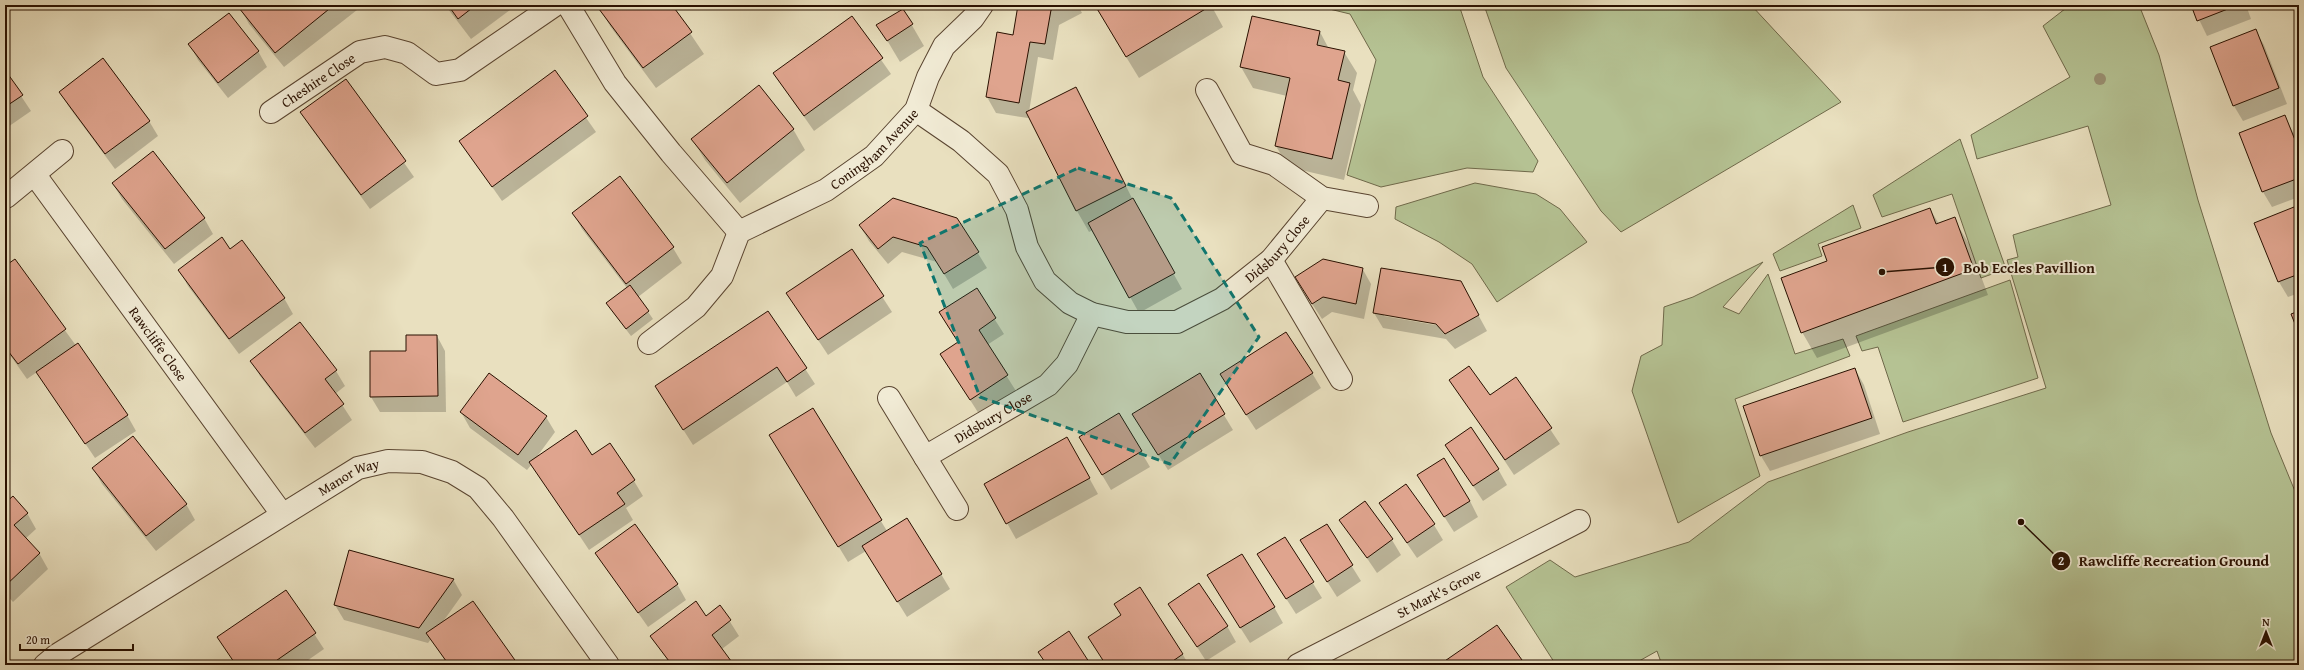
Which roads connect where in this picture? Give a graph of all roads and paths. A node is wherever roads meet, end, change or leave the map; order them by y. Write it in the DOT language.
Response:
graph roads {
  1 [pos="555,5"];
  2 [pos="568,5"];
  3 [pos="982,5"];
  4 [pos="1207,90"];
  5 [pos="916,110"];
  6 [pos="271,112"];
  7 [pos="62,151"];
  8 [pos="35,175"];
  9 [pos="6,197"];
  10 [pos="1322,198"];
  11 [pos="1367,206"];
  12 [pos="739,232"];
  13 [pos="1271,260"];
  14 [pos="1092,314"];
  15 [pos="649,343"];
  16 [pos="1341,379"];
  17 [pos="889,398"];
  18 [pos="924,457"];
  19 [pos="957,509"];
  20 [pos="282,514"];
  21 [pos="1579,521"];
  22 [pos="45,665"];
  23 [pos="608,665"];
  24 [pos="1298,665"];
  1 -- 6 [label="street, Cheshire Close"];
  2 -- 12 [label="street"];
  3 -- 5 [label="street, Coningham Avenue"];
  4 -- 10 [label="street"];
  5 -- 12 [label="street, Coningham Avenue"];
  5 -- 14 [label="street, Didsbury Close"];
  7 -- 8 [label="street"];
  8 -- 9 [label="street"];
  8 -- 20 [label="street, Rawcliffe Close"];
  10 -- 11 [label="street"];
  10 -- 13 [label="street, Didsbury Close"];
  12 -- 15 [label="street"];
  13 -- 14 [label="street, Didsbury Close"];
  13 -- 16 [label="street"];
  14 -- 18 [label="street, Didsbury Close"];
  17 -- 18 [label="street"];
  18 -- 19 [label="street"];
  20 -- 22 [label="street, Manor Way"];
  20 -- 23 [label="street, Manor Way"];
  21 -- 24 [label="street, St Mark's Grove"];
}
